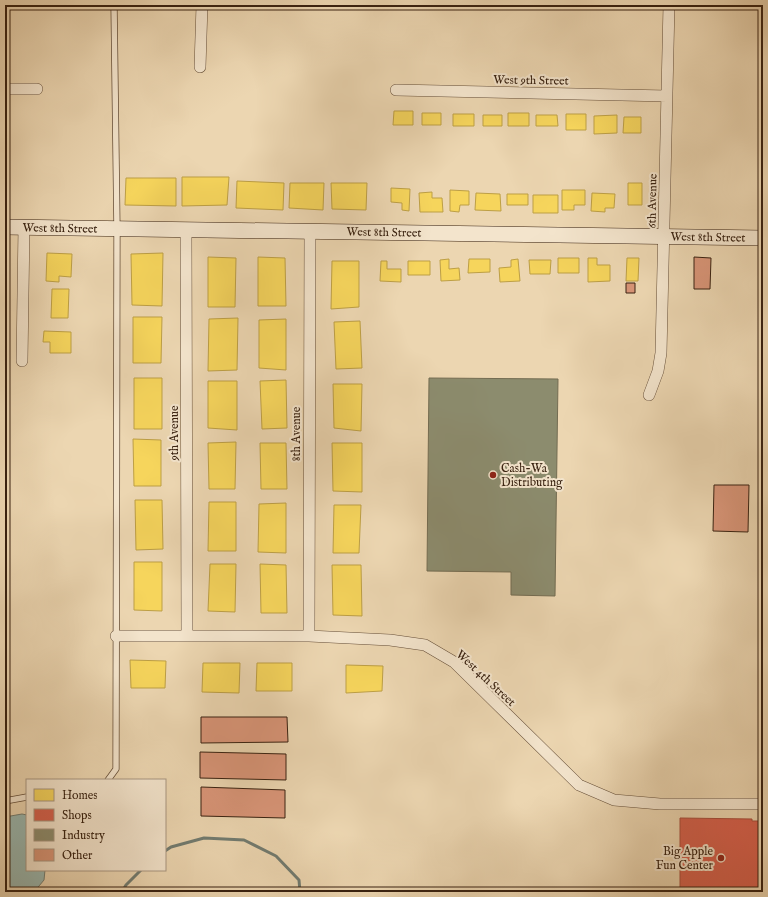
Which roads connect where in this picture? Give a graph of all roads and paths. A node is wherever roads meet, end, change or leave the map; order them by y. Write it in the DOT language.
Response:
graph roads {
  1 [pos="114,5"];
  2 [pos="202,5"];
  3 [pos="668,5"];
  4 [pos="200,67"];
  5 [pos="5,89"];
  6 [pos="37,89"];
  7 [pos="396,90"];
  8 [pos="667,96"];
  9 [pos="5,227"];
  10 [pos="24,227"];
  11 [pos="117,229"];
  12 [pos="186,230"];
  13 [pos="310,231"];
  14 [pos="664,236"];
  15 [pos="763,238"];
  16 [pos="22,360"];
  17 [pos="649,395"];
  18 [pos="116,636"];
  19 [pos="187,636"];
  20 [pos="309,636"];
  21 [pos="109,779"];
  22 [pos="26,797"];
  23 [pos="5,801"];
  24 [pos="763,804"];
  1 -- 11 [label="lane"];
  2 -- 4 [label="street"];
  3 -- 8 [label="street, 6th Avenue"];
  5 -- 6 [label="street"];
  7 -- 8 [label="street, West 9th Street"];
  8 -- 14 [label="street, 6th Avenue"];
  9 -- 10 [label="street, West 8th Street"];
  10 -- 11 [label="street, West 8th Street"];
  10 -- 16 [label="street"];
  11 -- 12 [label="street, West 8th Street"];
  11 -- 18 [label="lane"];
  12 -- 13 [label="street, West 8th Street"];
  12 -- 19 [label="street, 9th Avenue"];
  13 -- 14 [label="street, West 8th Street"];
  13 -- 20 [label="street, 8th Avenue"];
  14 -- 15 [label="street, West 8th Street"];
  14 -- 17 [label="street, 6th Avenue"];
  18 -- 19 [label="street, West 4th Street"];
  18 -- 21 [label="lane"];
  19 -- 20 [label="street, West 4th Street"];
  20 -- 24 [label="street, West 4th Street"];
  22 -- 23 [label="lane"];
}
